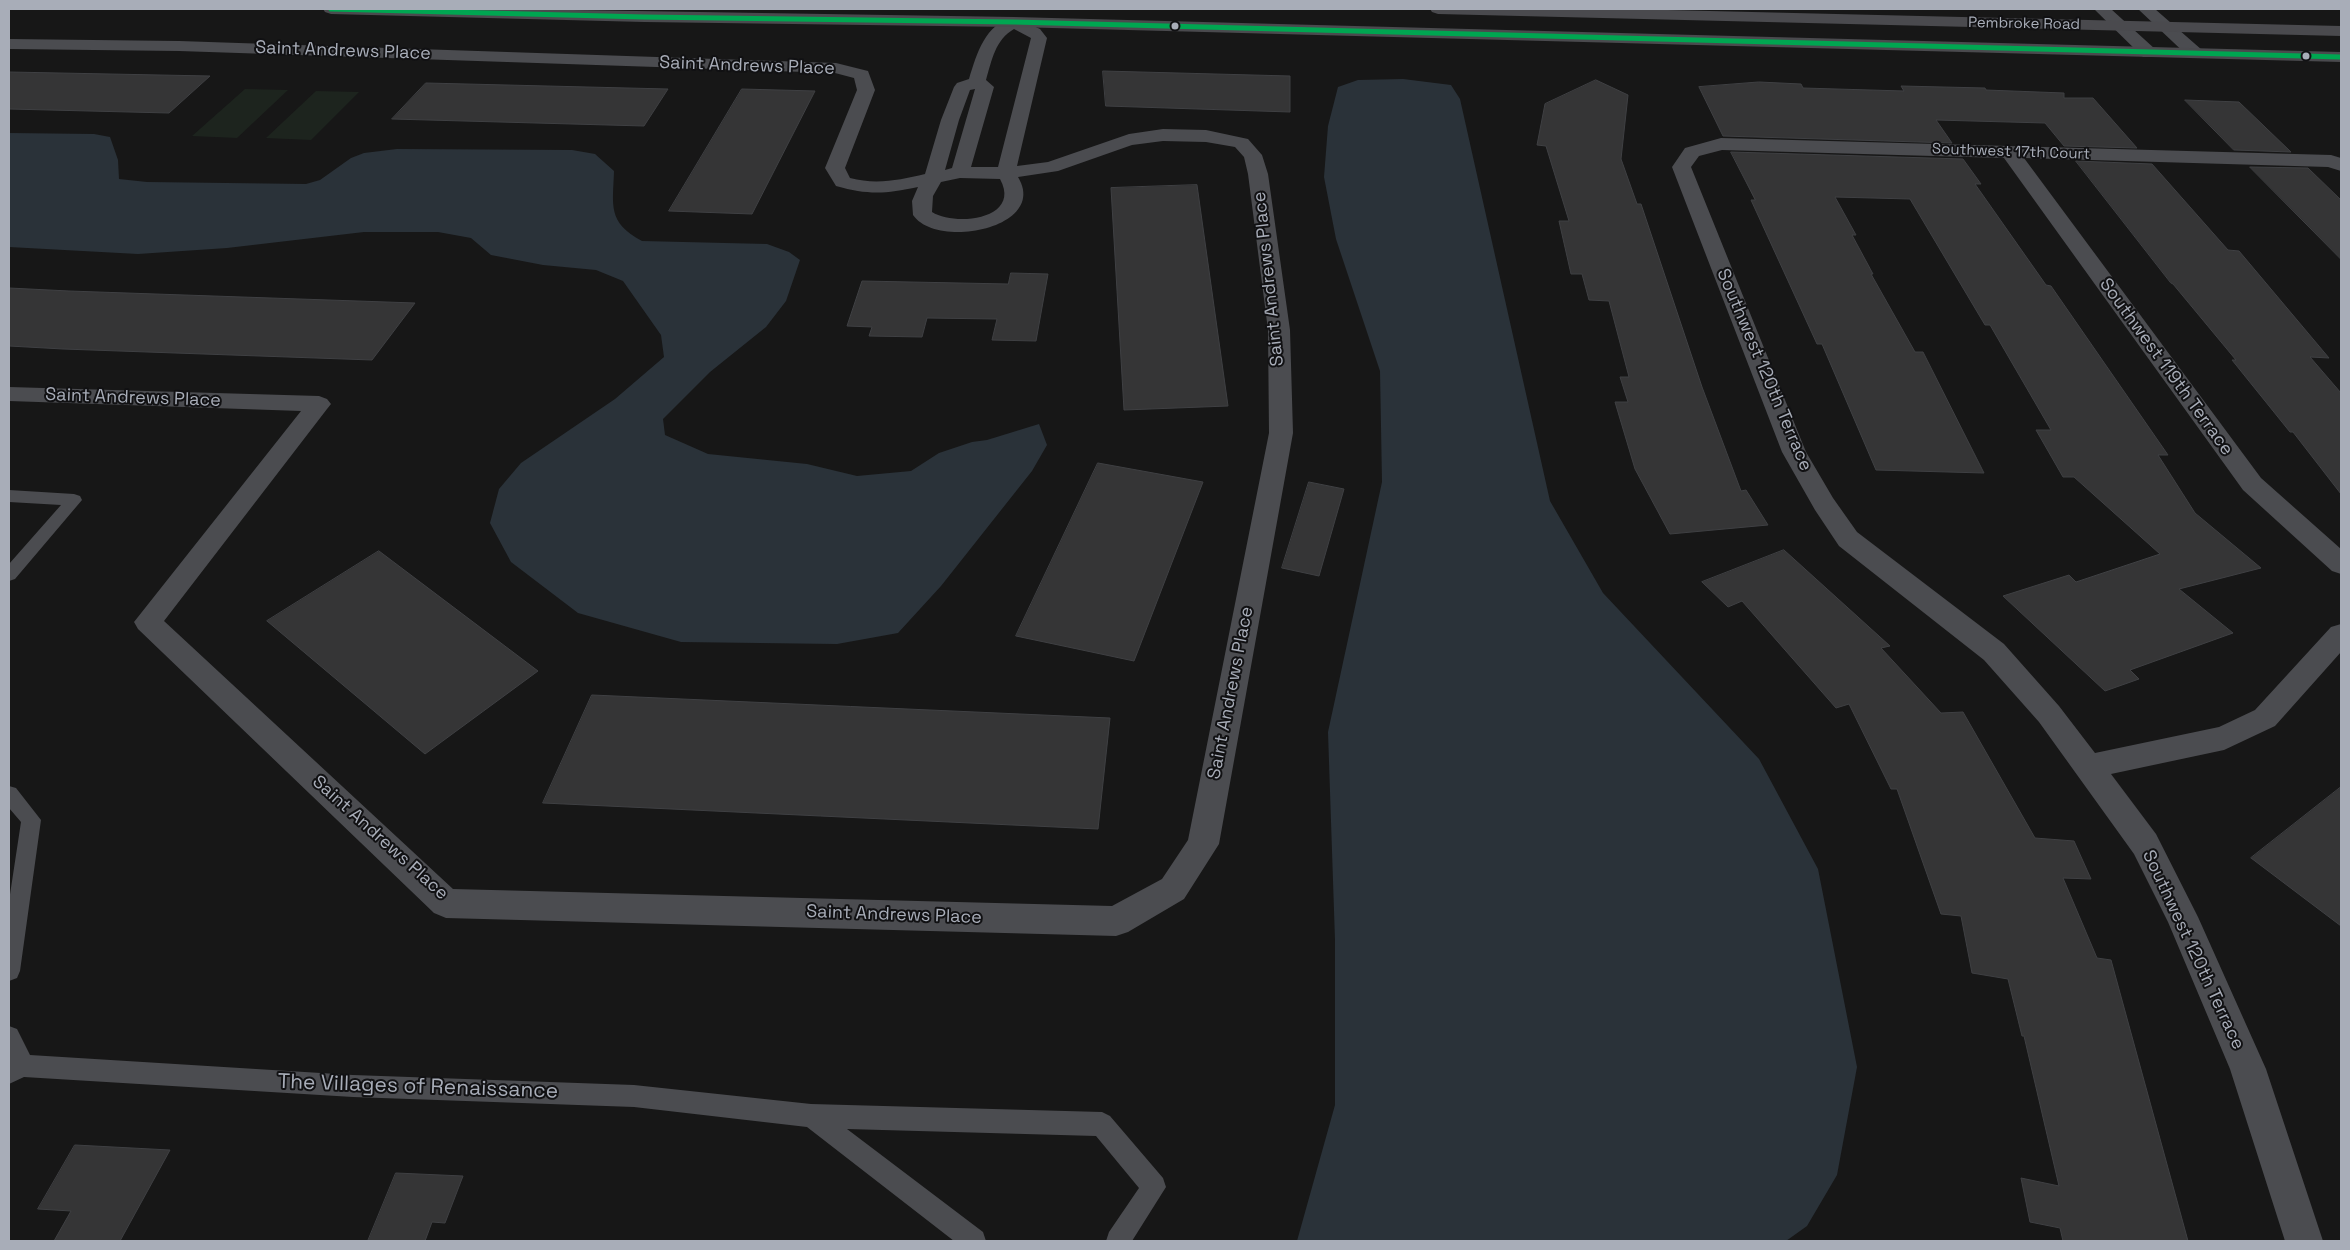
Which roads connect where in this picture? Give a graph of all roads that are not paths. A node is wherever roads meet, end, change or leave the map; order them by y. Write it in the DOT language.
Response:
graph roads {
  1 [pos="331,9"];
  2 [pos="1438,9"];
  3 [pos="2102,9"];
  4 [pos="2146,9"];
  5 [pos="1016,15"];
  6 [pos="2121,26"];
  7 [pos="2167,27"];
  8 [pos="2341,32"];
  9 [pos="9,44"];
  10 [pos="2149,53"];
  11 [pos="2196,54"];
  12 [pos="2341,57"];
  13 [pos="977,82"];
  14 [pos="1692,152"];
  15 [pos="2010,152"];
  16 [pos="2336,163"];
  17 [pos="1006,173"];
  18 [pos="947,175"];
  19 [pos="9,394"];
  20 [pos="9,496"];
  21 [pos="2341,564"];
  22 [pos="9,575"];
  23 [pos="2341,634"];
  24 [pos="2090,766"];
  25 [pos="9,794"];
  26 [pos="9,971"];
  27 [pos="9,1037"];
  28 [pos="16,1070"];
  29 [pos="9,1087"];
  30 [pos="811,1116"];
  31 [pos="974,1241"];
  32 [pos="1118,1241"];
  33 [pos="2304,1241"];
  1 -- 5 [label="main road, Pembroke Road"];
  2 -- 6 [label="main road, Pembroke Road"];
  3 -- 6 [label="street"];
  4 -- 7 [label="street"];
  5 -- 10 [label="main road, Pembroke Road"];
  5 -- 13 [label="street"];
  5 -- 17 [label="street"];
  6 -- 7 [label="main road, Pembroke Road"];
  6 -- 10 [label="street"];
  7 -- 8 [label="main road, Pembroke Road"];
  7 -- 11 [label="street"];
  9 -- 18 [label="street, Saint Andrews Place"];
  10 -- 11 [label="main road, Pembroke Road"];
  11 -- 12 [label="main road, Pembroke Road"];
  13 -- 18 [label="street"];
  13 -- 18 [label="street"];
  14 -- 15 [label="street, Southwest 17th Court"];
  14 -- 24 [label="street, Southwest 120th Terrace"];
  15 -- 16 [label="street, Southwest 17th Court"];
  15 -- 21 [label="street, Southwest 119th Terrace"];
  17 -- 18 [label="street, Saint Andrews Place"];
  17 -- 18 [label="street"];
  17 -- 19 [label="street, Saint Andrews Place"];
  20 -- 22 [label="lane"];
  23 -- 24 [label="street"];
  24 -- 33 [label="street, Southwest 120th Terrace"];
  25 -- 26 [label="lane"];
  27 -- 28 [label="lane"];
  28 -- 29 [label="lane"];
  28 -- 30 [label="lane, The Villages of Renaissance"];
  30 -- 31 [label="lane"];
  30 -- 32 [label="lane, The Villages of Renaissance"];
}
